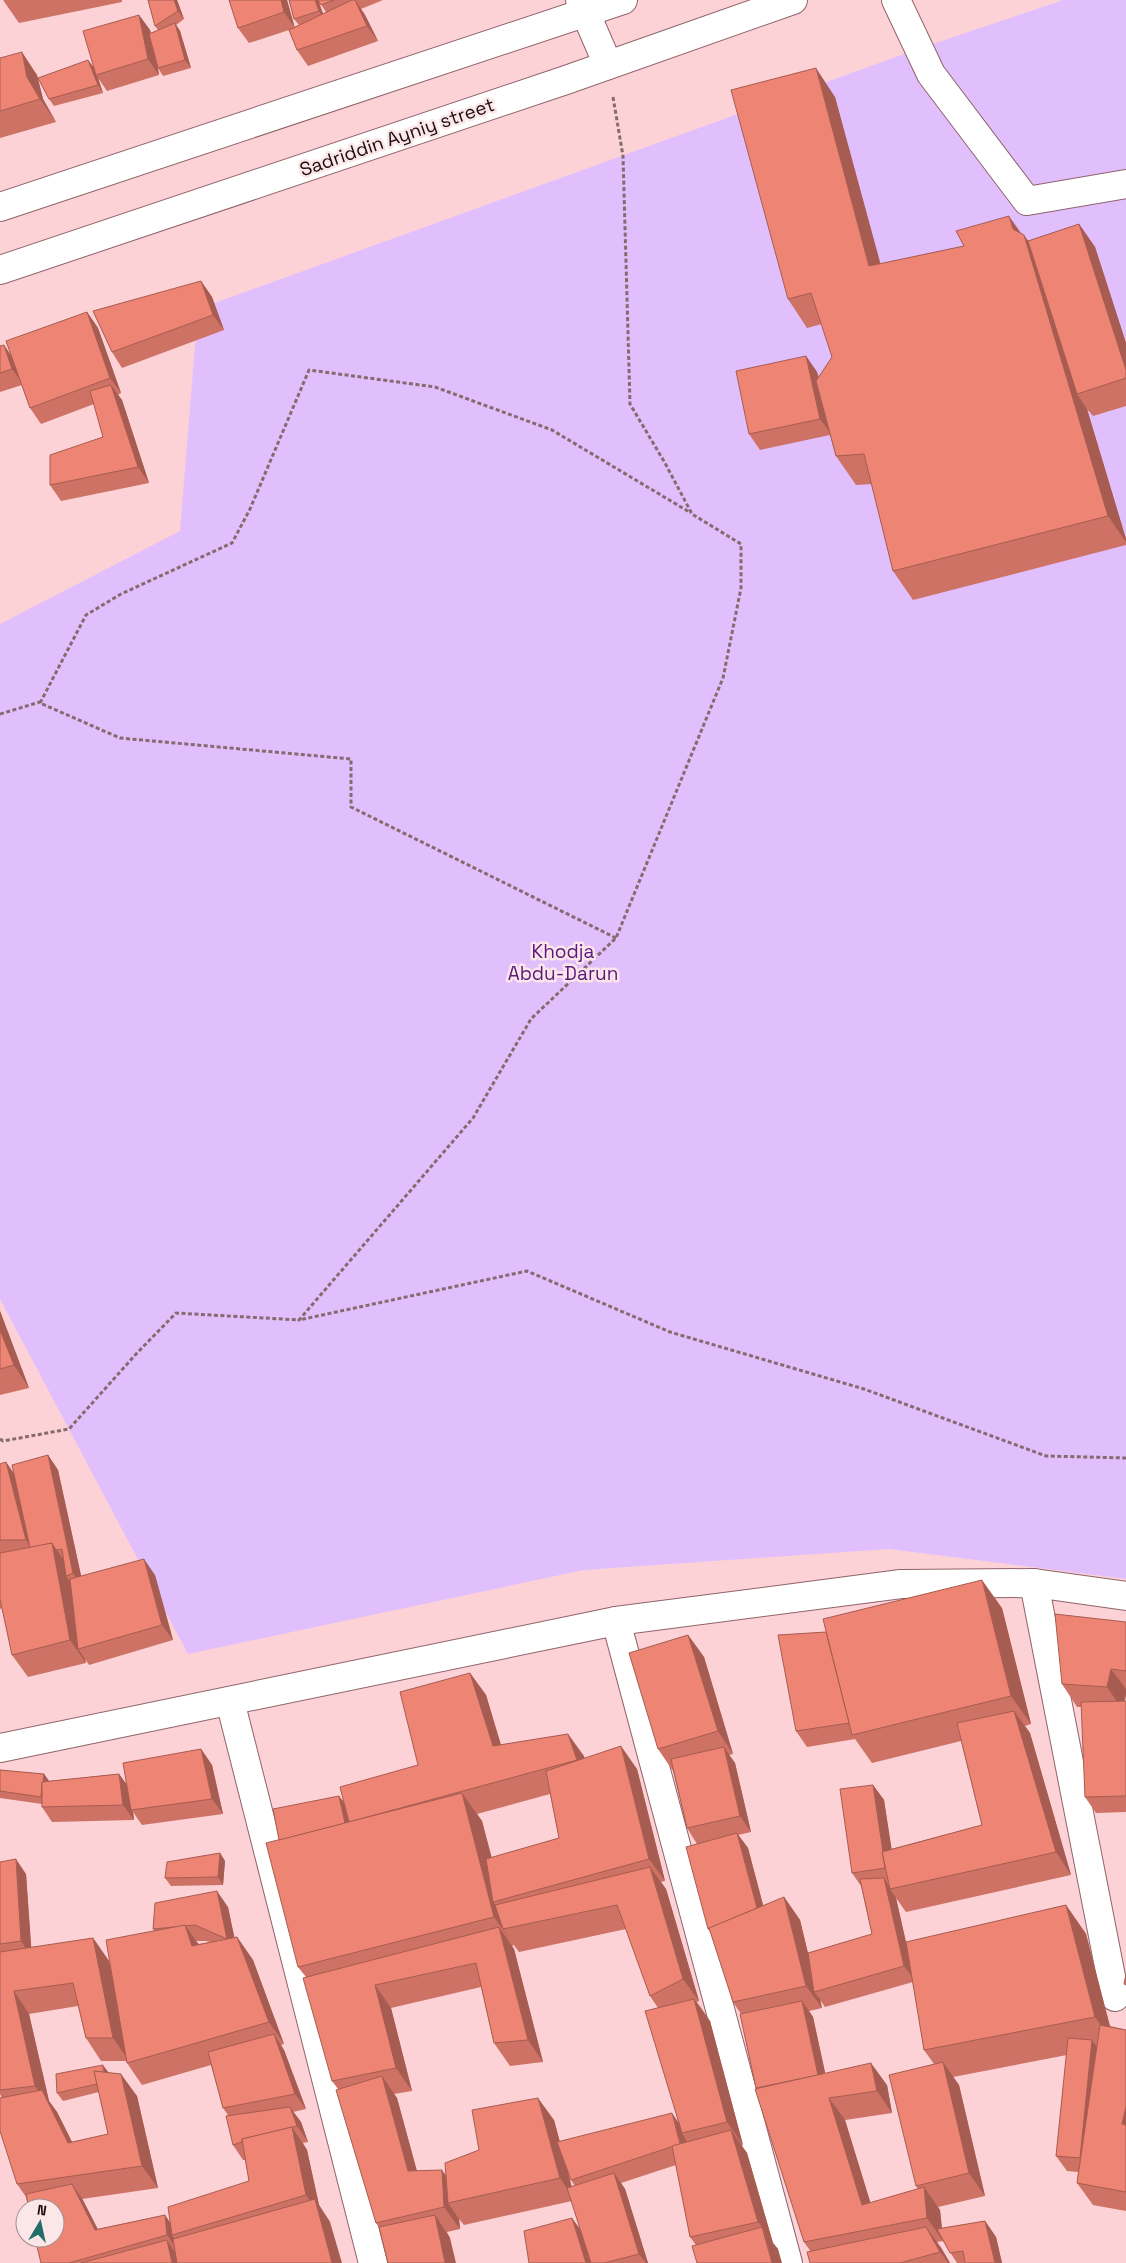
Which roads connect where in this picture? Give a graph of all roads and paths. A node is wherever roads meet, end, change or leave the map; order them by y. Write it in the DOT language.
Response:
graph roads {
  1 [pos="623,0"];
  2 [pos="794,0"];
  3 [pos="896,0"];
  4 [pos="582,7"];
  5 [pos="608,65"];
  6 [pos="1126,184"];
  7 [pos="0,207"];
  8 [pos="0,270"];
  9 [pos="692,514"];
  10 [pos="41,702"];
  11 [pos="0,714"];
  12 [pos="616,938"];
  13 [pos="299,1320"];
  14 [pos="0,1439"];
  15 [pos="1126,1458"];
  16 [pos="1034,1583"];
  17 [pos="1126,1596"];
  18 [pos="616,1620"];
  19 [pos="230,1701"];
  20 [pos="0,1748"];
  21 [pos="1116,1997"];
  22 [pos="373,2263"];
  23 [pos="788,2263"];
  1 -- 4 [label="street"];
  2 -- 5 [label="street, Sadriddin Ayniy street"];
  3 -- 6 [label="street"];
  4 -- 5 [label="street"];
  4 -- 7 [label="street"];
  5 -- 8 [label="street, Sadriddin Ayniy street"];
  5 -- 9 [label="path"];
  9 -- 10 [label="path"];
  9 -- 12 [label="path"];
  10 -- 11 [label="path"];
  10 -- 12 [label="path"];
  12 -- 13 [label="path"];
  13 -- 14 [label="path"];
  13 -- 15 [label="path"];
  16 -- 17 [label="street"];
  16 -- 18 [label="street"];
  16 -- 21 [label="street"];
  18 -- 19 [label="street"];
  18 -- 23 [label="street"];
  19 -- 20 [label="street"];
  19 -- 22 [label="street"];
}
